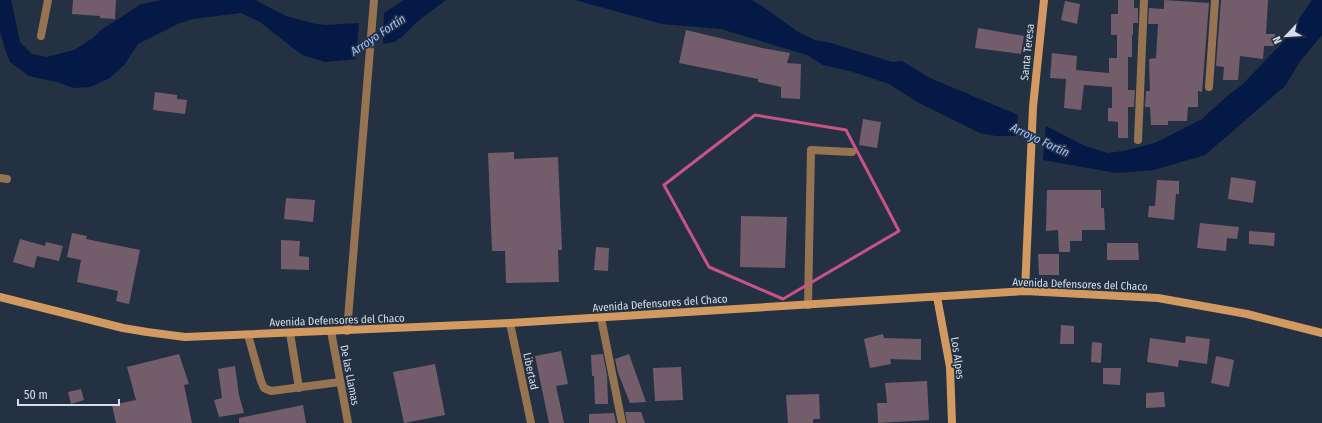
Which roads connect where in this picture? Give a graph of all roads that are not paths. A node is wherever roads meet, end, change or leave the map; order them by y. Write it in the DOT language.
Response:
graph roads {
  1 [pos="48,0"];
  2 [pos="374,0"];
  3 [pos="1044,0"];
  4 [pos="1144,0"];
  5 [pos="1215,0"];
  6 [pos="41,36"];
  7 [pos="1209,87"];
  8 [pos="1138,140"];
  9 [pos="852,152"];
  10 [pos="1025,291"];
  11 [pos="0,297"];
  12 [pos="937,297"];
  13 [pos="808,305"];
  14 [pos="601,318"];
  15 [pos="510,323"];
  16 [pos="331,331"];
  17 [pos="347,331"];
  18 [pos="290,333"];
  19 [pos="1322,333"];
  20 [pos="248,335"];
  21 [pos="340,382"];
  22 [pos="299,388"];
  23 [pos="348,423"];
  24 [pos="531,423"];
  25 [pos="622,423"];
  26 [pos="952,423"];
  1 -- 6 [label="street"];
  2 -- 17 [label="street"];
  3 -- 10 [label="main road, Santa Teresa"];
  4 -- 8 [label="street"];
  5 -- 7 [label="street"];
  9 -- 13 [label="street"];
  10 -- 12 [label="main road, Avenida Defensores del Chaco"];
  10 -- 19 [label="main road, Avenida Defensores del Chaco"];
  11 -- 20 [label="main road, Avenida Defensores del Chaco"];
  12 -- 13 [label="main road, Avenida Defensores del Chaco"];
  12 -- 26 [label="main road, Los Alpes"];
  13 -- 14 [label="main road, Avenida Defensores del Chaco"];
  14 -- 15 [label="main road, Avenida Defensores del Chaco"];
  14 -- 25 [label="street"];
  15 -- 17 [label="main road, Avenida Defensores del Chaco"];
  15 -- 24 [label="street, Libertad"];
  16 -- 17 [label="main road, Avenida Defensores del Chaco"];
  16 -- 18 [label="main road, Avenida Defensores del Chaco"];
  16 -- 21 [label="street, De las Llamas"];
  18 -- 20 [label="main road, Avenida Defensores del Chaco"];
  18 -- 22 [label="street"];
  20 -- 22 [label="street"];
  21 -- 22 [label="street"];
  21 -- 23 [label="street, De las Llamas"];
}
